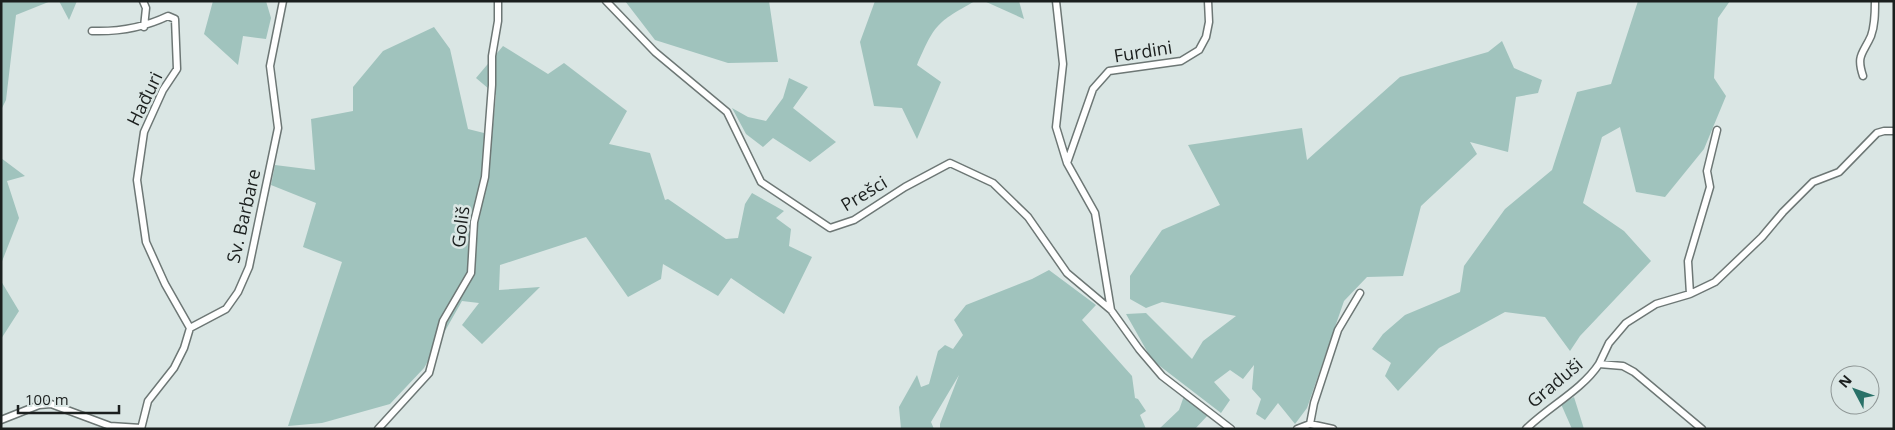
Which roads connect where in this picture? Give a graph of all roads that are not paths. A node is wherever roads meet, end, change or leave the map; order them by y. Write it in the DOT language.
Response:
graph roads {
  1 [pos="143,1"];
  2 [pos="283,1"];
  3 [pos="498,1"];
  4 [pos="606,1"];
  5 [pos="1056,1"];
  6 [pos="1208,1"];
  7 [pos="1875,1"];
  8 [pos="144,27"];
  9 [pos="92,31"];
  10 [pos="1863,76"];
  11 [pos="1717,130"];
  12 [pos="1894,132"];
  13 [pos="1067,163"];
  14 [pos="1360,293"];
  15 [pos="1690,294"];
  16 [pos="1111,310"];
  17 [pos="190,328"];
  18 [pos="1599,364"];
  19 [pos="1,420"];
  20 [pos="1310,424"];
  21 [pos="141,429"];
  22 [pos="378,429"];
  23 [pos="1231,429"];
  24 [pos="1297,429"];
  25 [pos="1333,429"];
  26 [pos="1526,429"];
  27 [pos="1702,429"];
  1 -- 8 [label="street"];
  2 -- 17 [label="street, Sv. Barbare"];
  3 -- 22 [label="street, Goliš"];
  4 -- 16 [label="street, Prešci"];
  5 -- 13 [label="street"];
  6 -- 13 [label="street, Furdini"];
  7 -- 10 [label="street"];
  8 -- 9 [label="street, Hađuri"];
  8 -- 17 [label="street, Hađuri"];
  11 -- 15 [label="street"];
  12 -- 15 [label="street"];
  13 -- 16 [label="street"];
  14 -- 20 [label="street"];
  15 -- 18 [label="street"];
  16 -- 23 [label="street"];
  17 -- 21 [label="street"];
  18 -- 26 [label="street, Graduši"];
  18 -- 27 [label="street, Graduši"];
  19 -- 21 [label="street"];
  20 -- 24 [label="street"];
  20 -- 25 [label="street"];
}
